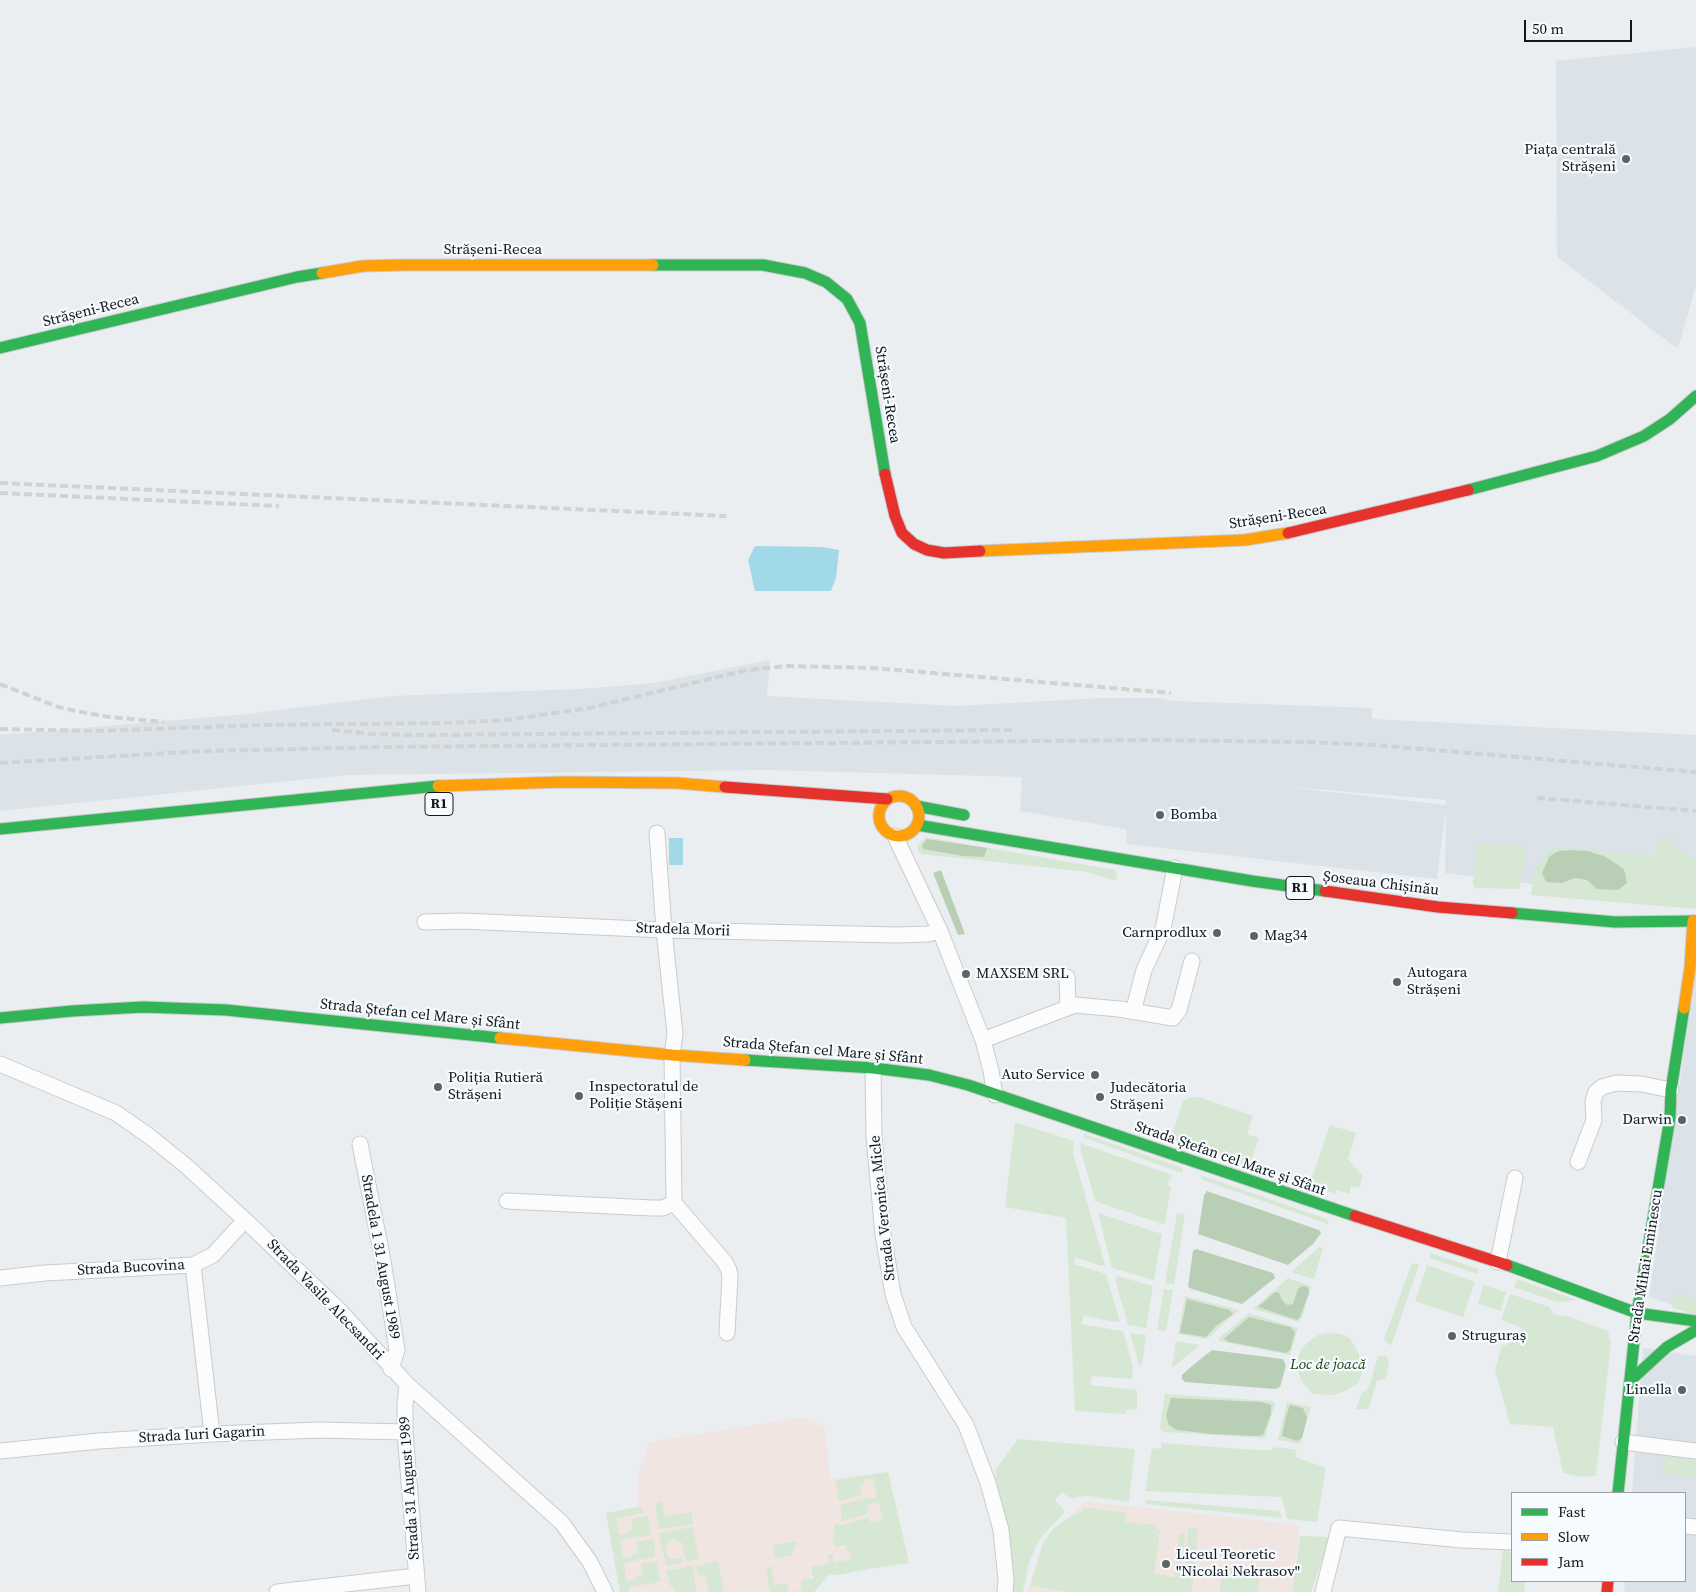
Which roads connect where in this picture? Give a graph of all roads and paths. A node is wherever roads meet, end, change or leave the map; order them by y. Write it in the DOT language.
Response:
graph roads {
  1 [pos="0,348"];
  2 [pos="1696,396"];
  3 [pos="887,799"];
  4 [pos="916,806"];
  5 [pos="973,817"];
  6 [pos="917,825"];
  7 [pos="0,829"];
  8 [pos="657,833"];
  9 [pos="895,836"];
  10 [pos="1175,868"];
  11 [pos="1272,872"];
  12 [pos="1310,877"];
  13 [pos="1620,911"];
  14 [pos="1692,921"];
  15 [pos="425,922"];
  16 [pos="664,930"];
  17 [pos="940,931"];
  18 [pos="1192,961"];
  19 [pos="1067,977"];
  20 [pos="1068,1007"];
  21 [pos="1133,1012"];
  22 [pos="0,1018"];
  23 [pos="983,1040"];
  24 [pos="672,1055"];
  25 [pos="0,1064"];
  26 [pos="873,1068"];
  27 [pos="1671,1090"];
  28 [pos="995,1096"];
  29 [pos="360,1144"];
  30 [pos="1578,1162"];
  31 [pos="1515,1178"];
  32 [pos="507,1201"];
  33 [pos="674,1203"];
  34 [pos="245,1220"];
  35 [pos="1498,1262"];
  36 [pos="193,1264"];
  37 [pos="0,1278"];
  38 [pos="1637,1313"];
  39 [pos="1696,1321"];
  40 [pos="1696,1330"];
  41 [pos="727,1333"];
  42 [pos="391,1369"];
  43 [pos="1630,1381"];
  44 [pos="407,1384"];
  45 [pos="405,1432"];
  46 [pos="212,1434"];
  47 [pos="1623,1442"];
  48 [pos="0,1451"];
  49 [pos="1696,1451"];
  50 [pos="1618,1492"];
  51 [pos="1511,1542"];
  52 [pos="416,1576"];
  53 [pos="277,1592"];
  54 [pos="418,1592"];
  55 [pos="605,1592"];
  56 [pos="1005,1592"];
  57 [pos="1324,1592"];
  1 -- 2 [label="main road, Strășeni-Recea"];
  3 -- 4 [label="main road"];
  3 -- 7 [label="main road, R1"];
  3 -- 9 [label="main road"];
  4 -- 5 [label="main road"];
  4 -- 6 [label="main road"];
  6 -- 9 [label="main road"];
  6 -- 10 [label="main road, Șoseaua Chișinău / R1"];
  8 -- 16 [label="street"];
  9 -- 17 [label="street"];
  10 -- 14 [label="main road, Șoseaua Chișinău / R1"];
  10 -- 21 [label="street"];
  11 -- 12 [label="main road"];
  13 -- 14 [label="main road"];
  14 -- 27 [label="main road, Strada Mihai Eminescu"];
  15 -- 16 [label="street, Stradela Morii"];
  16 -- 17 [label="street, Stradela Morii"];
  16 -- 24 [label="street"];
  17 -- 23 [label="street"];
  18 -- 21 [label="street"];
  19 -- 20 [label="street"];
  20 -- 21 [label="street"];
  20 -- 23 [label="street"];
  22 -- 24 [label="main road, Strada Ștefan cel Mare și Sfânt"];
  23 -- 28 [label="street"];
  24 -- 26 [label="main road, Strada Ștefan cel Mare și Sfânt"];
  24 -- 33 [label="street"];
  25 -- 34 [label="street, Strada Vasile Alecsandri"];
  26 -- 28 [label="main road, Strada Ștefan cel Mare și Sfânt"];
  26 -- 56 [label="street, Strada Veronica Micle"];
  27 -- 30 [label="street"];
  27 -- 38 [label="main road, Strada Mihai Eminescu"];
  28 -- 35 [label="main road, Strada Ștefan cel Mare și Sfânt"];
  29 -- 42 [label="street, Stradela 1 31 August 1989"];
  31 -- 35 [label="street"];
  32 -- 33 [label="street"];
  33 -- 41 [label="street"];
  34 -- 36 [label="street, Strada Bucovina"];
  34 -- 42 [label="street, Strada Vasile Alecsandri"];
  35 -- 38 [label="main road, Strada Ștefan cel Mare și Sfânt"];
  36 -- 37 [label="street, Strada Bucovina"];
  36 -- 46 [label="street"];
  38 -- 39 [label="main road, Strada Ștefan cel Mare și Sfânt"];
  38 -- 43 [label="main road, Strada Mihai Eminescu"];
  40 -- 43 [label="main road"];
  42 -- 44 [label="street, Strada Vasile Alecsandri"];
  43 -- 47 [label="main road, Strada Mihai Eminescu"];
  44 -- 45 [label="street, Strada 31 August 1989"];
  44 -- 55 [label="street, Strada Vasile Alecsandri"];
  45 -- 46 [label="street, Strada Iuri Gagarin"];
  45 -- 52 [label="street, Strada 31 August 1989"];
  46 -- 48 [label="street, Strada Iuri Gagarin"];
  47 -- 49 [label="street"];
  47 -- 50 [label="main road, Strada Mihai Eminescu"];
  51 -- 57 [label="street"];
  52 -- 53 [label="street"];
  52 -- 54 [label="street, Strada 31 August 1989"];
}
